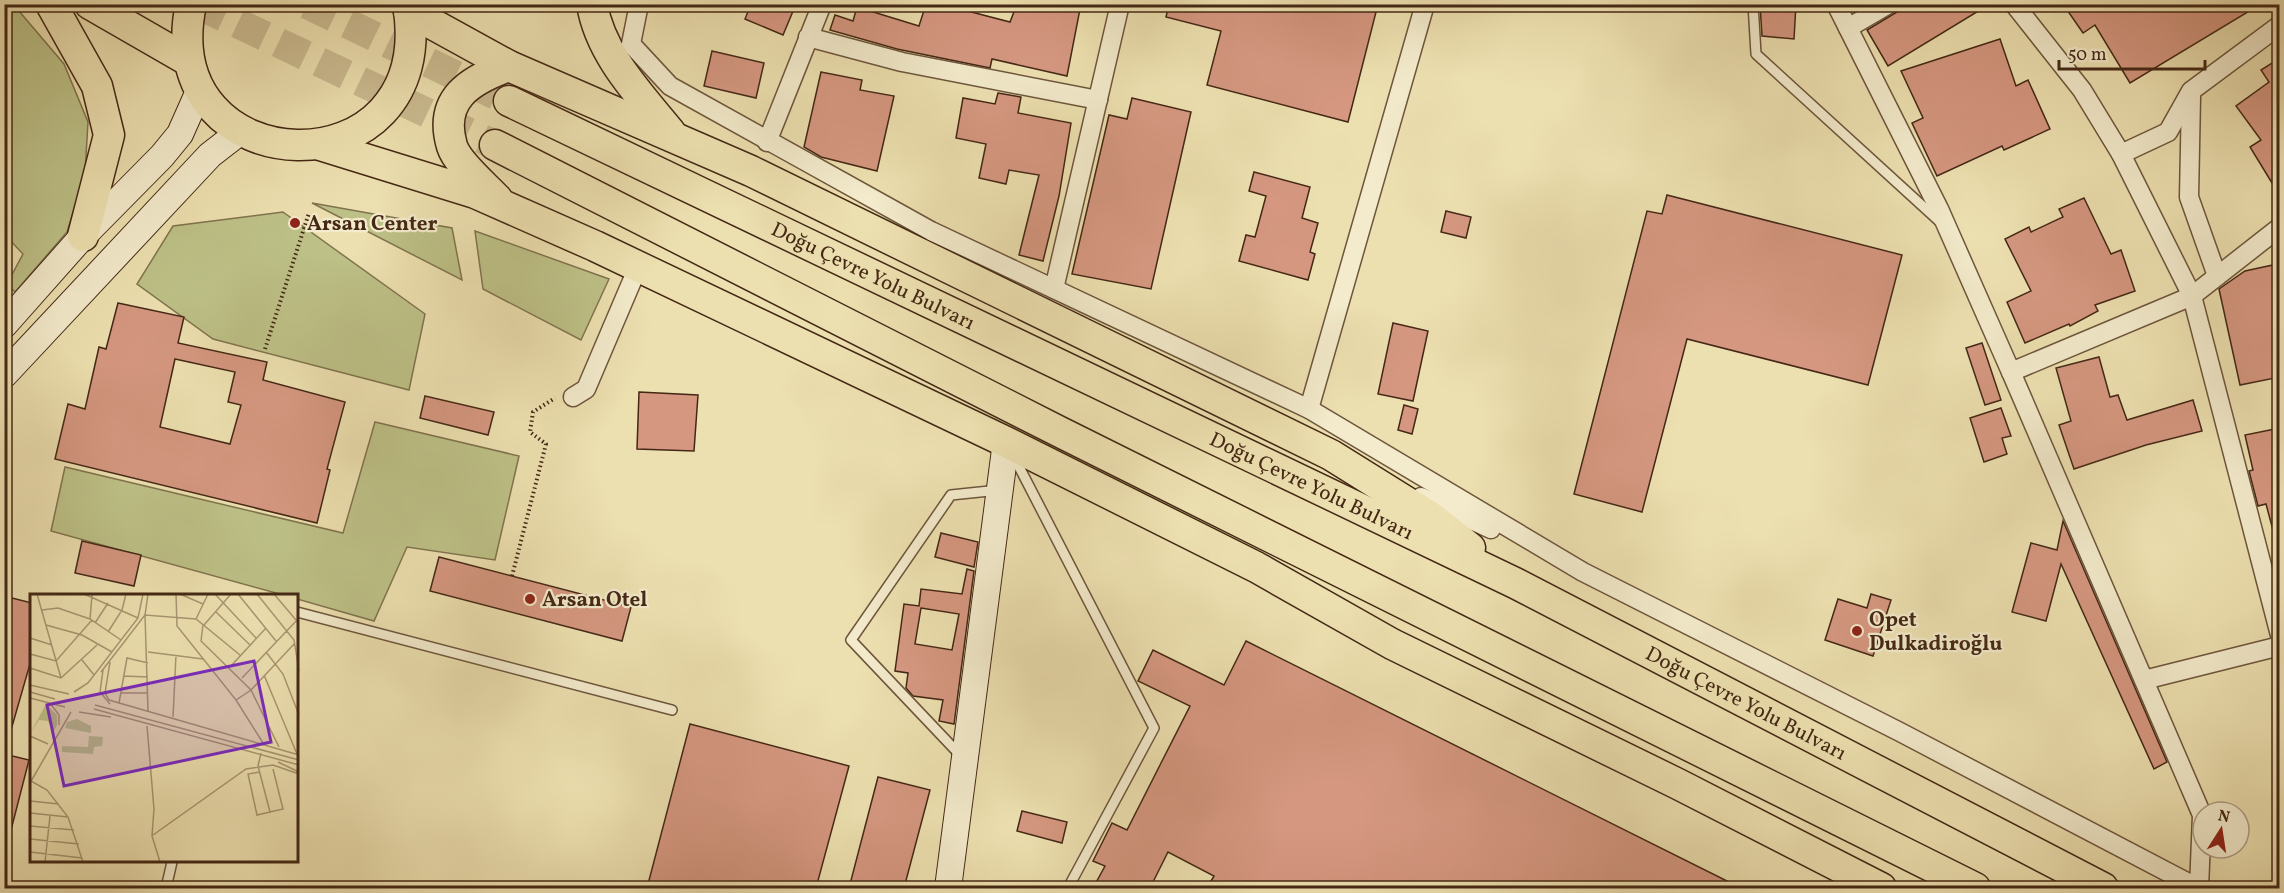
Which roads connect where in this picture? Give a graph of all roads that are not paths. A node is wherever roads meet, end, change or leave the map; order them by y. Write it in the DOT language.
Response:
graph roads {
  1 [pos="51,4"];
  2 [pos="191,4"];
  3 [pos="592,4"];
  4 [pos="639,4"];
  5 [pos="822,4"];
  6 [pos="1120,4"];
  7 [pos="1425,4"];
  8 [pos="1753,4"];
  9 [pos="1836,4"];
  10 [pos="1889,4"];
  11 [pos="2016,5"];
  12 [pos="102,6"];
  13 [pos="409,8"];
  14 [pos="2280,25"];
  15 [pos="1848,28"];
  16 [pos="808,37"];
  17 [pos="189,61"];
  18 [pos="509,66"];
  19 [pos="200,89"];
  20 [pos="2192,92"];
  21 [pos="1098,100"];
  22 [pos="509,101"];
  23 [pos="241,131"];
  24 [pos="672,135"];
  25 [pos="767,142"];
  26 [pos="495,145"];
  27 [pos="320,146"];
  28 [pos="2121,154"];
  29 [pos="501,203"];
  30 [pos="2280,227"];
  31 [pos="1948,229"];
  32 [pos="83,236"];
  33 [pos="638,267"];
  34 [pos="2217,276"];
  35 [pos="1054,289"];
  36 [pos="2192,296"];
  37 [pos="4,325"];
  38 [pos="2011,372"];
  39 [pos="4,375"];
  40 [pos="566,396"];
  41 [pos="1309,409"];
  42 [pos="1006,442"];
  43 [pos="1331,455"];
  44 [pos="1000,490"];
  45 [pos="1582,572"];
  46 [pos="1515,583"];
  47 [pos="298,612"];
  48 [pos="2280,635"];
  49 [pos="2280,646"];
  50 [pos="2144,680"];
  51 [pos="672,710"];
  52 [pos="965,760"];
  53 [pos="172,863"];
  54 [pos="166,888"];
  55 [pos="948,888"];
  56 [pos="1068,888"];
  57 [pos="1881,888"];
  58 [pos="1975,888"];
  59 [pos="2103,888"];
  60 [pos="2198,888"];
  1 -- 32 [label="highway"];
  2 -- 17 [label="highway"];
  3 -- 24 [label="highway"];
  4 -- 25 [label="street"];
  5 -- 16 [label="street"];
  6 -- 21 [label="street"];
  7 -- 41 [label="street"];
  8 -- 31 [label="lane"];
  9 -- 15 [label="street"];
  10 -- 15 [label="street"];
  11 -- 28 [label="street"];
  12 -- 17 [label="highway"];
  13 -- 18 [label="highway"];
  13 -- 27 [label="highway"];
  14 -- 20 [label="street"];
  15 -- 31 [label="street"];
  16 -- 21 [label="street"];
  16 -- 25 [label="street"];
  17 -- 19 [label="highway"];
  18 -- 24 [label="highway"];
  18 -- 29 [label="highway"];
  19 -- 23 [label="highway"];
  19 -- 32 [label="main road"];
  20 -- 28 [label="street"];
  20 -- 34 [label="street"];
  21 -- 35 [label="street"];
  22 -- 46 [label="highway, Doğu Çevre Yolu Bulvarı"];
  23 -- 27 [label="highway"];
  23 -- 39 [label="main road"];
  24 -- 43 [label="highway"];
  25 -- 35 [label="street"];
  26 -- 58 [label="highway"];
  27 -- 29 [label="highway"];
  28 -- 36 [label="street"];
  29 -- 33 [label="highway"];
  30 -- 34 [label="street"];
  31 -- 38 [label="street"];
  32 -- 37 [label="main road"];
  33 -- 40 [label="street"];
  33 -- 42 [label="highway"];
  34 -- 36 [label="street"];
  35 -- 41 [label="street"];
  36 -- 38 [label="street"];
  36 -- 48 [label="street"];
  38 -- 50 [label="street"];
  41 -- 45 [label="street"];
  42 -- 44 [label="main road"];
  42 -- 56 [label="lane"];
  42 -- 57 [label="highway"];
  43 -- 45 [label="street"];
  43 -- 46 [label="highway"];
  44 -- 52 [label="main road"];
  44 -- 52 [label="lane"];
  45 -- 60 [label="street"];
  46 -- 59 [label="highway, Doğu Çevre Yolu Bulvarı"];
  47 -- 51 [label="lane"];
  49 -- 50 [label="street"];
  50 -- 60 [label="street"];
  52 -- 55 [label="main road"];
  53 -- 54 [label="lane"];
}
